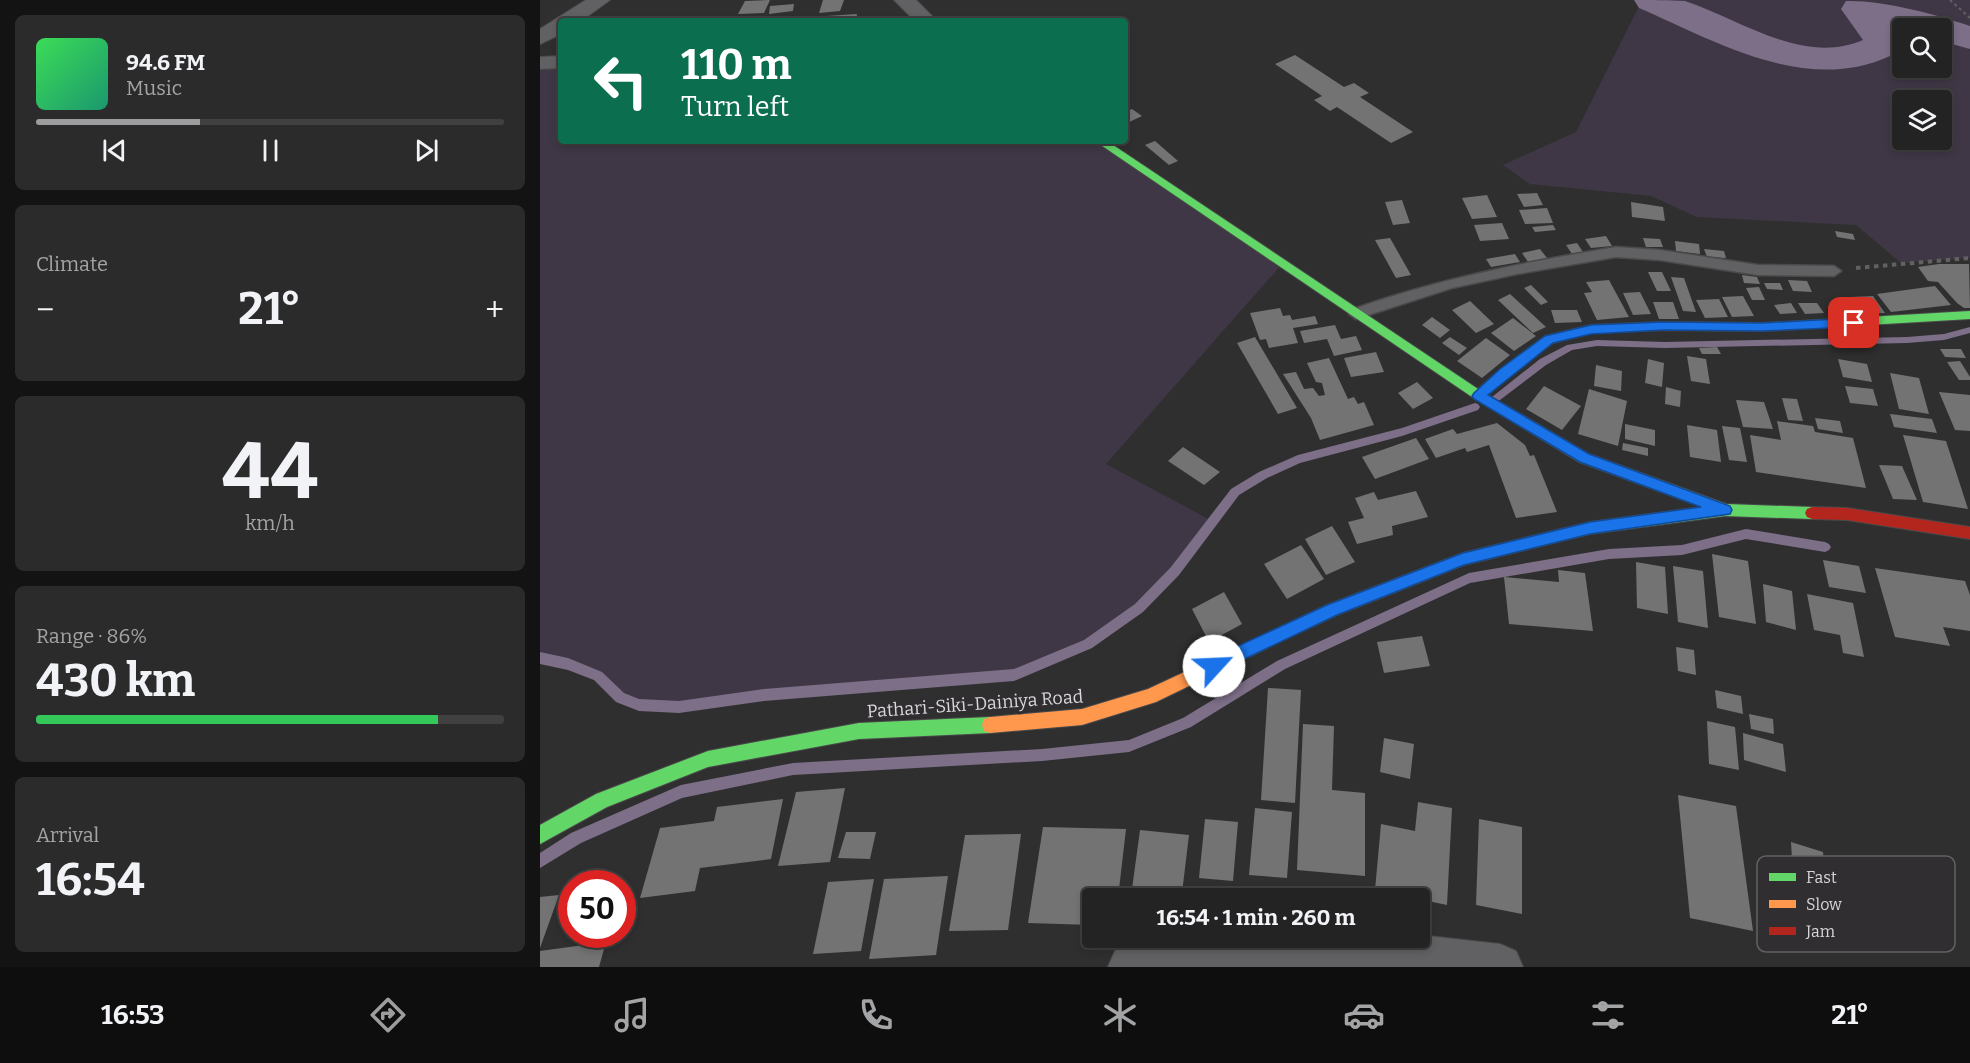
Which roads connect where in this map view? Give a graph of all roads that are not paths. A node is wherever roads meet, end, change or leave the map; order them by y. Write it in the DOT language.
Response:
graph roads {
  1 [pos="600,0"];
  2 [pos="904,0"];
  3 [pos="572,18"];
  4 [pos="924,18"];
  5 [pos="558,27"];
  6 [pos="540,38"];
  7 [pos="558,62"];
  8 [pos="540,63"];
  9 [pos="1104,144"];
  10 [pos="1834,271"];
  11 [pos="1356,314"];
  12 [pos="1970,315"];
  13 [pos="1479,396"];
  14 [pos="1725,510"];
  15 [pos="1970,533"];
  16 [pos="540,835"];
  17 [pos="1292,958"];
  18 [pos="1131,967"];
  19 [pos="1500,967"];
  1 -- 3 [label="street"];
  2 -- 4 [label="street"];
  5 -- 6 [label="street"];
  7 -- 8 [label="street"];
  9 -- 11 [label="street"];
  10 -- 11 [label="lane"];
  11 -- 13 [label="street"];
  12 -- 13 [label="street"];
  13 -- 14 [label="street"];
  14 -- 15 [label="street, Pathari-Siki-Dainiya Road"];
  14 -- 16 [label="street, Pathari-Siki-Dainiya Road"];
  17 -- 18 [label="street"];
  17 -- 19 [label="street"];
}
